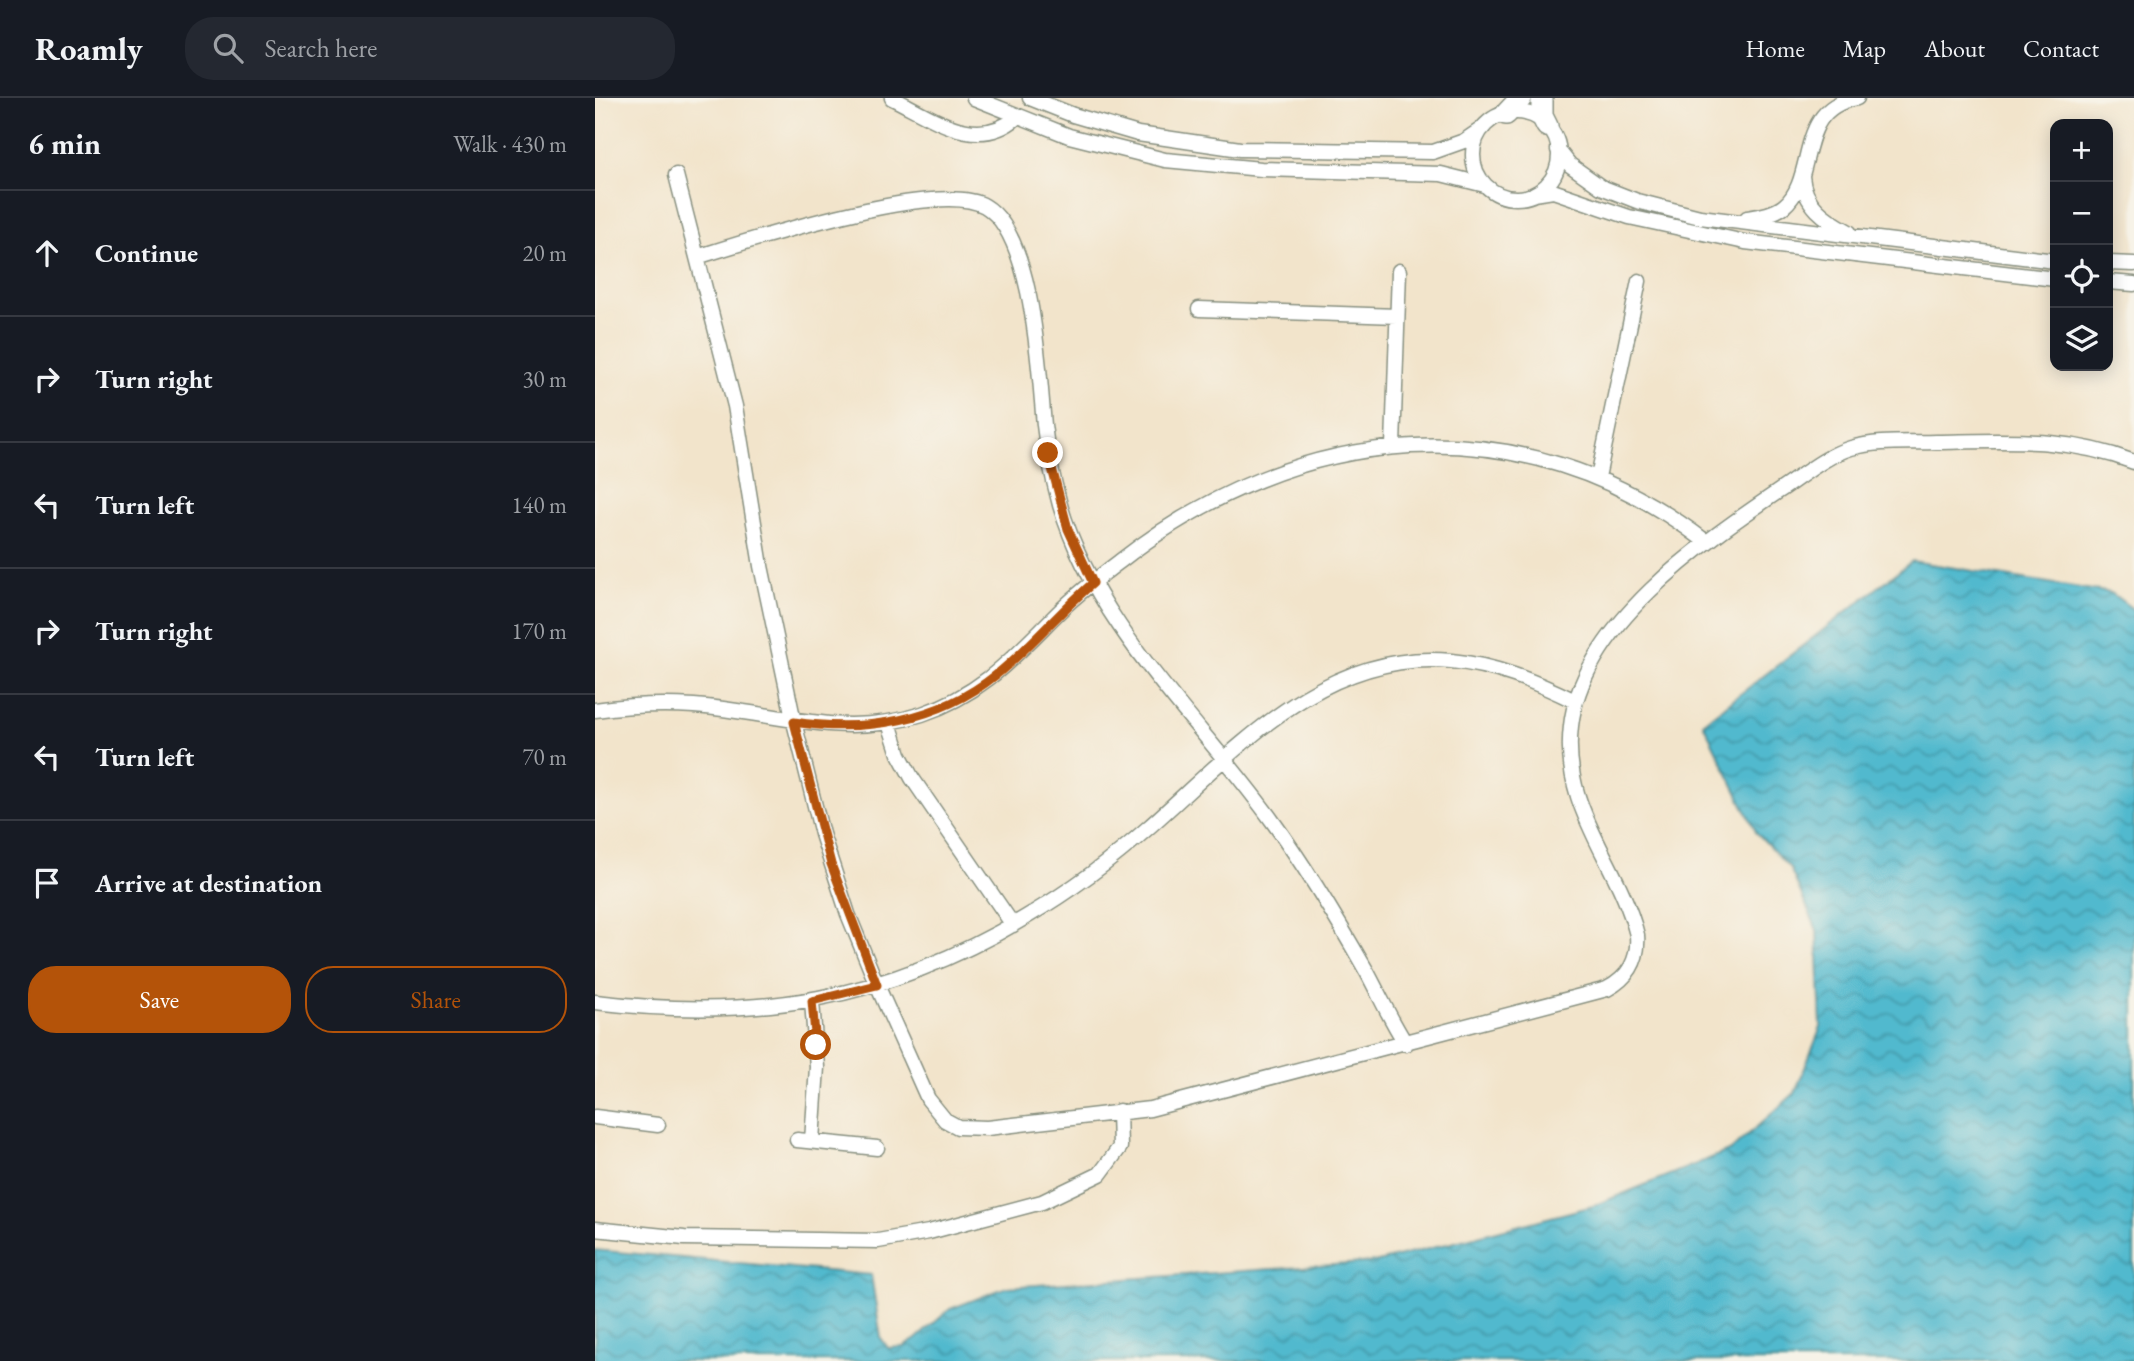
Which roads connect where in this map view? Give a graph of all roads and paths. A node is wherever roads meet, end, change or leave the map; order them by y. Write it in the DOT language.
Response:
graph roads {
  1 [pos="892,98"];
  2 [pos="974,98"];
  3 [pos="1030,98"];
  4 [pos="1521,98"];
  5 [pos="1542,98"];
  6 [pos="1857,98"];
  7 [pos="1506,114"];
  8 [pos="1017,117"];
  9 [pos="1547,126"];
  10 [pos="1483,128"];
  11 [pos="1559,150"];
  12 [pos="1802,167"];
  13 [pos="676,175"];
  14 [pos="1485,185"];
  15 [pos="1534,194"];
  16 [pos="1732,221"];
  17 [pos="1855,236"];
  18 [pos="697,257"];
  19 [pos="2050,260"];
  20 [pos="2113,263"];
  21 [pos="2134,264"];
  22 [pos="1399,271"];
  23 [pos="2050,278"];
  24 [pos="1639,281"];
  25 [pos="2113,282"];
  26 [pos="2134,284"];
  27 [pos="1199,309"];
  28 [pos="1397,316"];
  29 [pos="1393,446"];
  30 [pos="2134,462"];
  31 [pos="1598,477"];
  32 [pos="1705,541"];
  33 [pos="1093,583"];
  34 [pos="1575,701"];
  35 [pos="595,710"];
  36 [pos="794,722"];
  37 [pos="890,723"];
  38 [pos="1224,758"];
  39 [pos="1013,925"];
  40 [pos="877,985"];
  41 [pos="812,1001"];
  42 [pos="595,1002"];
  43 [pos="1406,1044"];
  44 [pos="1119,1111"];
  45 [pos="595,1117"];
  46 [pos="658,1125"];
  47 [pos="796,1140"];
  48 [pos="812,1141"];
  49 [pos="877,1148"];
  50 [pos="595,1230"];
  1 -- 8 [label="street"];
  2 -- 8 [label="street"];
  3 -- 10 [label="street"];
  4 -- 7 [label="highway"];
  5 -- 9 [label="highway"];
  6 -- 12 [label="street"];
  7 -- 9 [label="street"];
  7 -- 10 [label="street"];
  8 -- 14 [label="street"];
  9 -- 11 [label="street"];
  10 -- 14 [label="street"];
  11 -- 15 [label="street"];
  11 -- 16 [label="street"];
  12 -- 16 [label="street"];
  12 -- 17 [label="street"];
  13 -- 18 [label="street"];
  14 -- 15 [label="street"];
  15 -- 23 [label="street"];
  16 -- 17 [label="street"];
  17 -- 19 [label="street"];
  18 -- 33 [label="street"];
  18 -- 36 [label="street"];
  20 -- 21 [label="street"];
  22 -- 28 [label="street"];
  24 -- 31 [label="street"];
  25 -- 26 [label="street"];
  27 -- 28 [label="street"];
  28 -- 29 [label="street"];
  29 -- 31 [label="street"];
  29 -- 33 [label="street"];
  30 -- 32 [label="street"];
  31 -- 32 [label="street"];
  32 -- 34 [label="street"];
  33 -- 37 [label="street"];
  33 -- 38 [label="street"];
  34 -- 38 [label="street"];
  34 -- 43 [label="street"];
  35 -- 36 [label="street"];
  36 -- 37 [label="street"];
  36 -- 40 [label="street"];
  37 -- 39 [label="street"];
  38 -- 39 [label="street"];
  38 -- 43 [label="street"];
  39 -- 40 [label="street"];
  40 -- 41 [label="street"];
  40 -- 44 [label="street"];
  41 -- 42 [label="street"];
  41 -- 48 [label="street"];
  43 -- 44 [label="street"];
  44 -- 50 [label="street"];
  45 -- 46 [label="street"];
  47 -- 48 [label="street"];
  48 -- 49 [label="street"];
}
